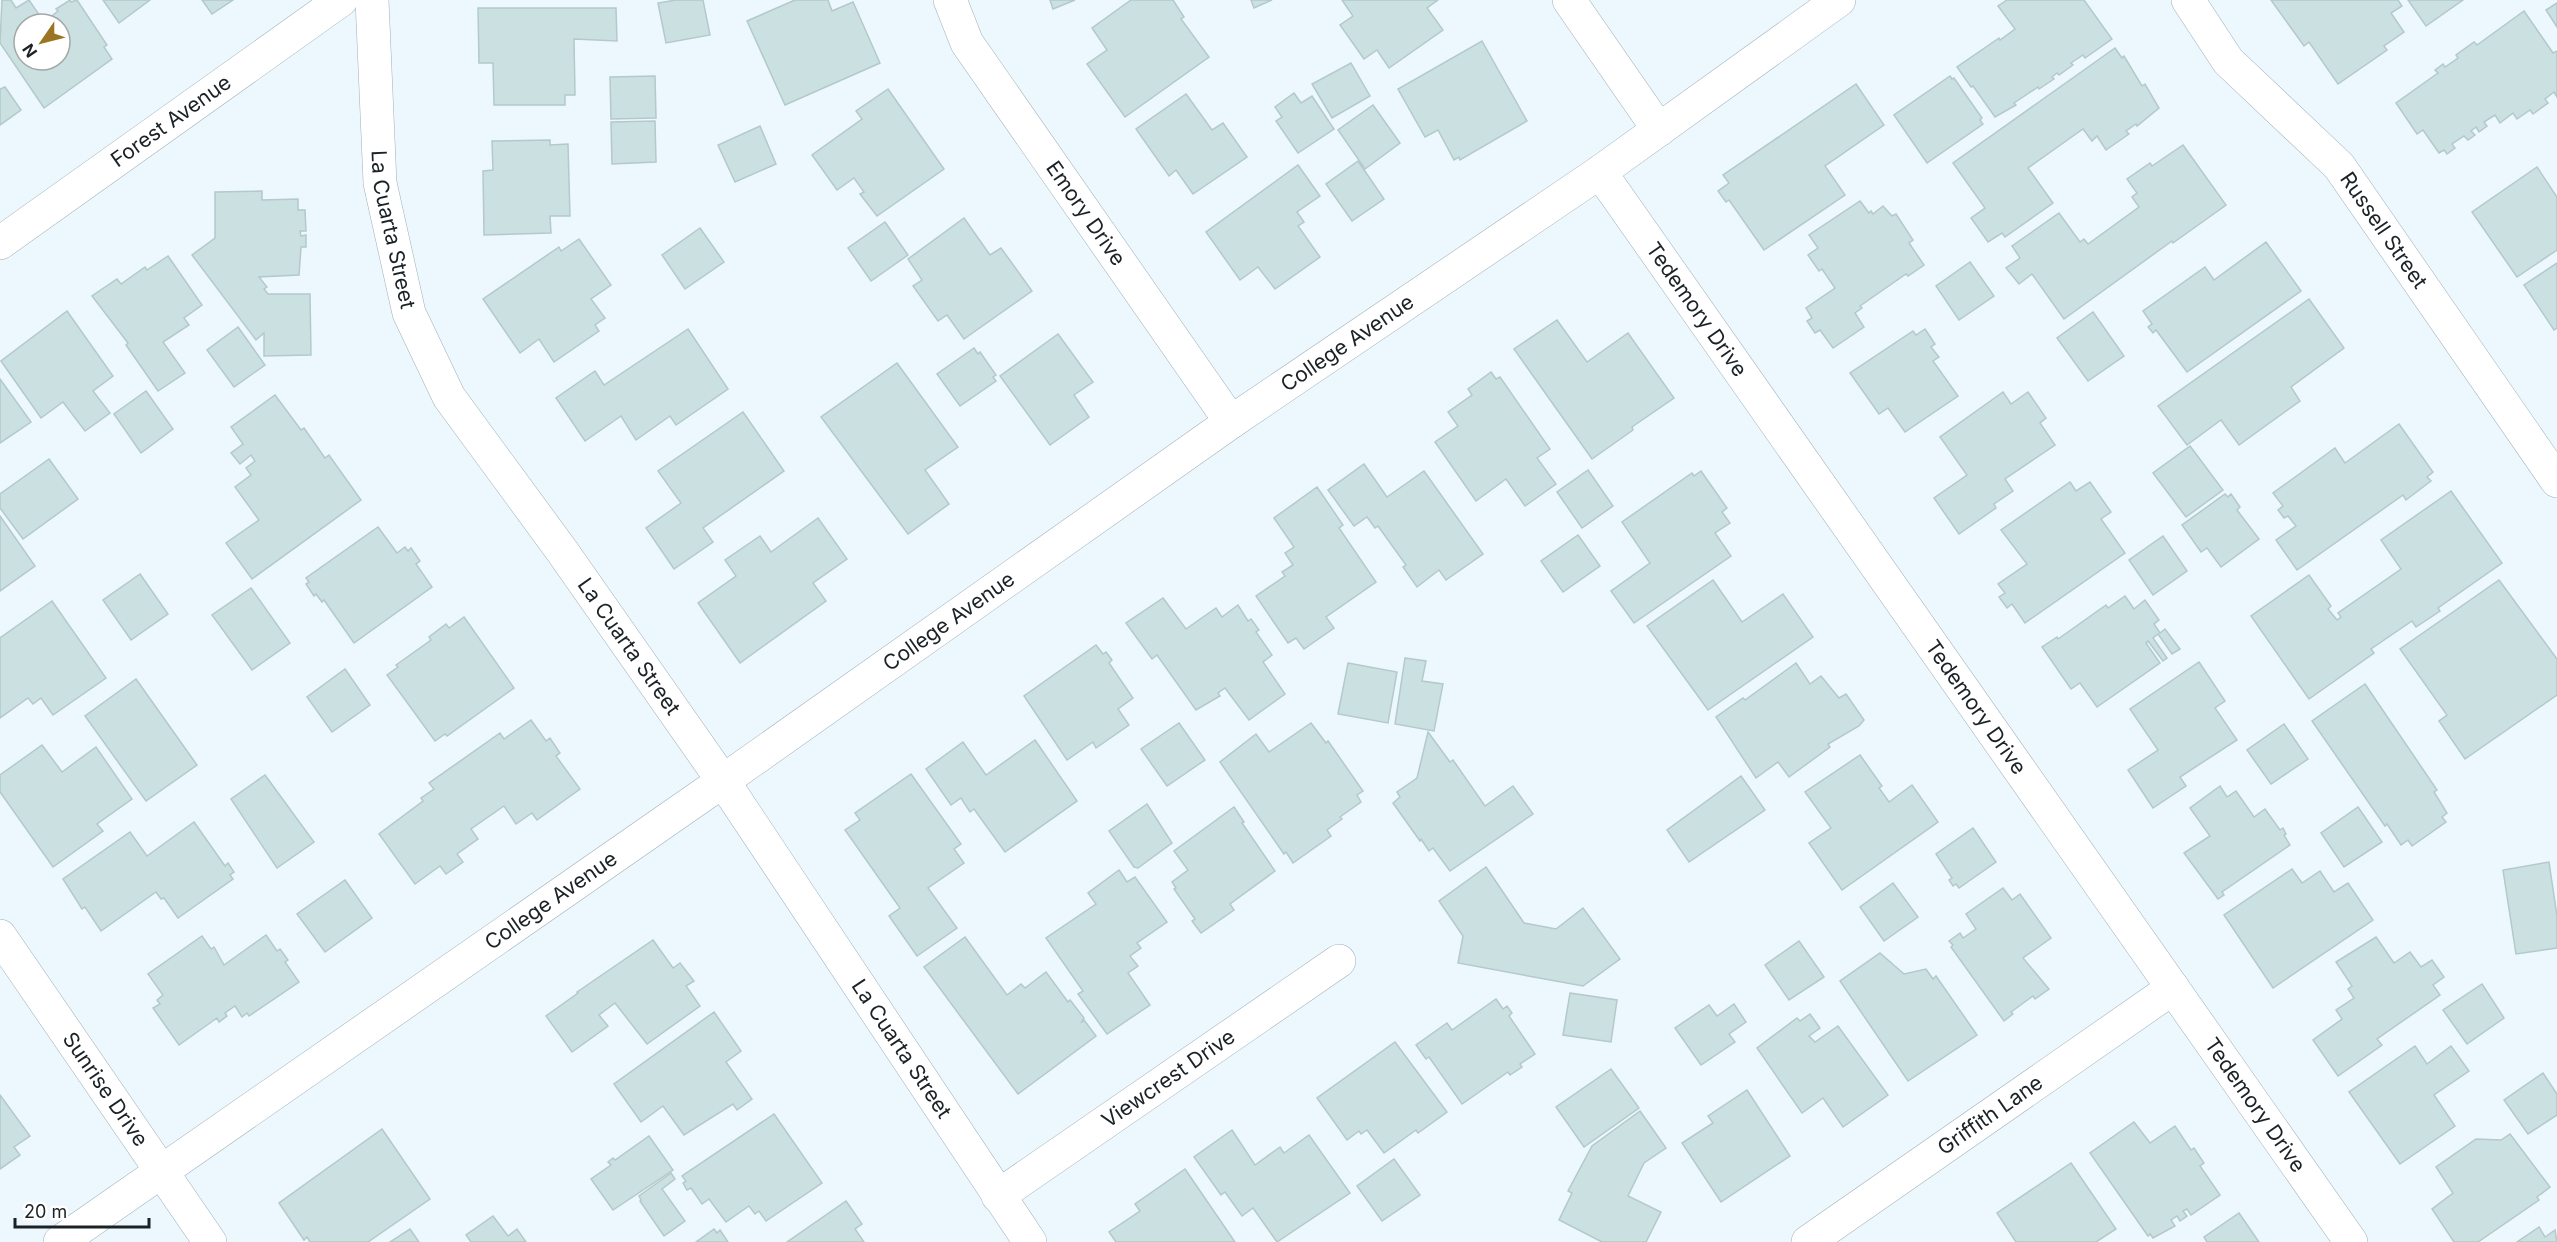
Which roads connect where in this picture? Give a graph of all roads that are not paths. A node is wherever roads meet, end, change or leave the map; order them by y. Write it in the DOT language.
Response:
graph roads {
  1 [pos="341,0"];
  2 [pos="372,0"];
  3 [pos="950,0"];
  4 [pos="1569,0"];
  5 [pos="1839,0"];
  6 [pos="2188,0"];
  7 [pos="1659,130"];
  8 [pos="1600,172"];
  9 [pos="0,243"];
  10 [pos="1231,422"];
  11 [pos="2557,481"];
  12 [pos="723,781"];
  13 [pos="0,936"];
  14 [pos="1339,961"];
  15 [pos="2174,988"];
  16 [pos="161,1171"];
  17 [pos="998,1196"];
  18 [pos="60,1242"];
  19 [pos="210,1242"];
  20 [pos="1030,1242"];
  21 [pos="1808,1242"];
  22 [pos="2351,1242"];
  1 -- 9 [label="street, Forest Avenue"];
  2 -- 12 [label="street, La Cuarta Street"];
  3 -- 10 [label="street, Emory Drive"];
  4 -- 7 [label="street"];
  5 -- 7 [label="street, College Avenue"];
  6 -- 11 [label="street, Russell Street"];
  7 -- 8 [label="street, College Avenue"];
  8 -- 10 [label="street, College Avenue"];
  8 -- 15 [label="street, Tedemory Drive"];
  10 -- 12 [label="street, College Avenue"];
  12 -- 16 [label="street, College Avenue"];
  12 -- 17 [label="street, La Cuarta Street"];
  13 -- 16 [label="street, Sunrise Drive"];
  14 -- 17 [label="street, Viewcrest Drive"];
  15 -- 21 [label="street, Griffith Lane"];
  15 -- 22 [label="street, Tedemory Drive"];
  16 -- 18 [label="street, College Avenue"];
  16 -- 19 [label="street, Sunrise Drive"];
  17 -- 20 [label="street, La Cuarta Street"];
}
